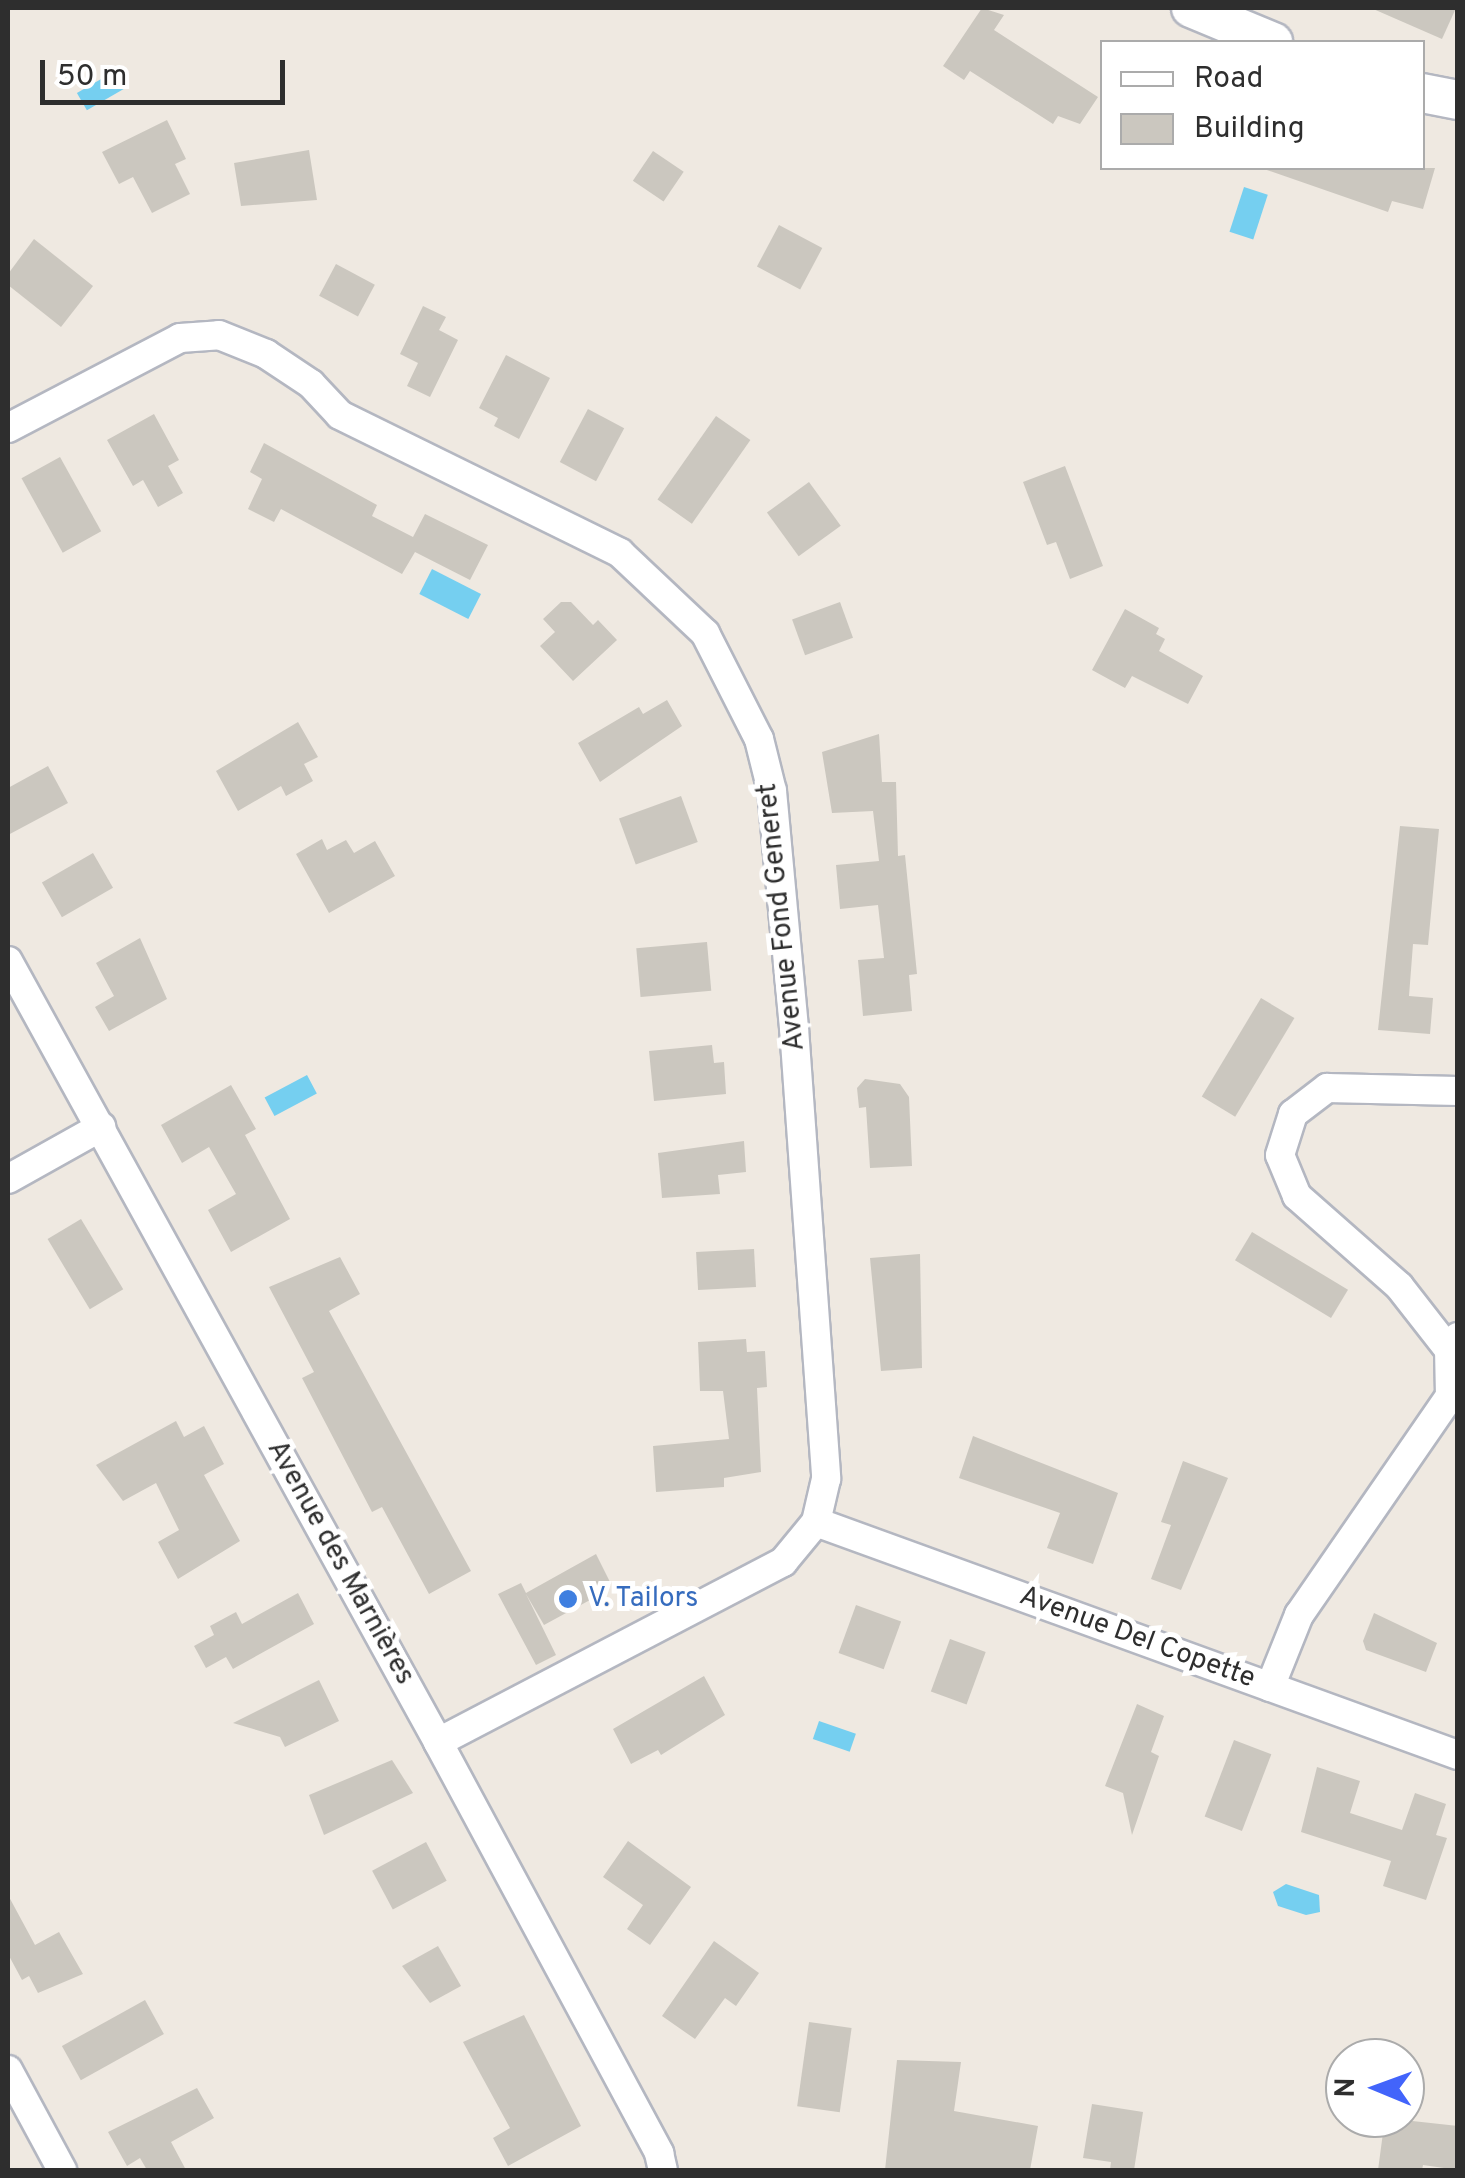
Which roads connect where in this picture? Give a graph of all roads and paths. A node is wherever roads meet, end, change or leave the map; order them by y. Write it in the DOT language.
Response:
graph roads {
  1 [pos="1190,8"];
  2 [pos="1268,40"];
  3 [pos="1425,94"];
  4 [pos="1458,100"];
  5 [pos="8,428"];
  6 [pos="8,961"];
  7 [pos="1458,1091"];
  8 [pos="101,1127"];
  9 [pos="8,1179"];
  10 [pos="1453,1344"];
  11 [pos="816,1522"];
  12 [pos="1270,1687"];
  13 [pos="438,1742"];
  14 [pos="1458,1754"];
  15 [pos="8,2070"];
  16 [pos="62,2170"];
  17 [pos="663,2170"];
  1 -- 2 [label="street"];
  3 -- 4 [label="street"];
  5 -- 11 [label="street, Avenue Fond Generet"];
  6 -- 8 [label="street, Avenue des Marnières"];
  7 -- 10 [label="street"];
  8 -- 9 [label="street"];
  8 -- 13 [label="street, Avenue des Marnières"];
  10 -- 12 [label="street"];
  11 -- 12 [label="street, Avenue Del Copette"];
  11 -- 13 [label="street, Avenue Fond Generet"];
  12 -- 14 [label="street, Avenue Del Copette"];
  13 -- 17 [label="street, Avenue des Marnières"];
  15 -- 16 [label="street"];
}
